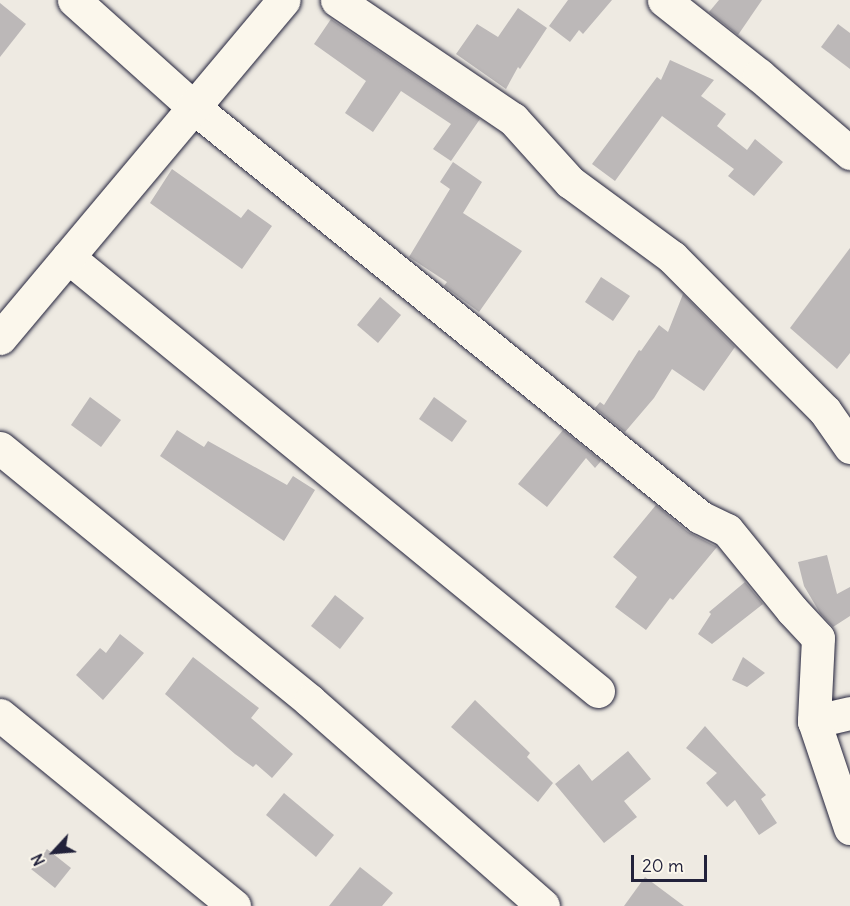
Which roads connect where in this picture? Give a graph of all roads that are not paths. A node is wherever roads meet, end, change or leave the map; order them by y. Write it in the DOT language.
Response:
graph roads {
  1 [pos="74,0"];
  2 [pos="285,0"];
  3 [pos="337,0"];
  4 [pos="664,0"];
  5 [pos="192,106"];
  6 [pos="850,153"];
  7 [pos="68,257"];
  8 [pos="0,338"];
  9 [pos="850,447"];
  10 [pos="0,448"];
  11 [pos="598,692"];
  12 [pos="850,713"];
  13 [pos="0,715"];
  14 [pos="814,721"];
  15 [pos="850,828"];
  16 [pos="234,906"];
  17 [pos="543,906"];
  1 -- 5 [label="street"];
  2 -- 5 [label="street"];
  3 -- 9 [label="street"];
  4 -- 6 [label="street"];
  5 -- 7 [label="street"];
  5 -- 14 [label="street"];
  7 -- 8 [label="street"];
  7 -- 11 [label="street"];
  10 -- 17 [label="street"];
  12 -- 14 [label="street"];
  13 -- 16 [label="street"];
  14 -- 15 [label="street"];
}
